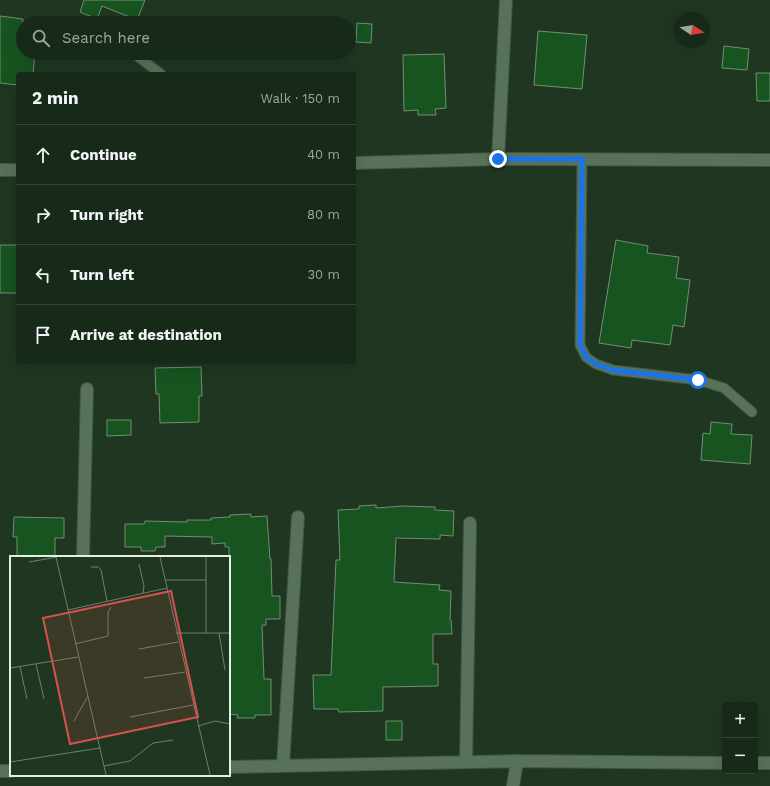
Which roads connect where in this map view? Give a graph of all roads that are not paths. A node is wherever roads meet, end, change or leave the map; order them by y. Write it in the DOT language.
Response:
graph roads {
  1 [pos="506,0"];
  2 [pos="142,60"];
  3 [pos="158,72"];
  4 [pos="498,159"];
  5 [pos="582,159"];
  6 [pos="770,160"];
  7 [pos="356,162"];
  8 [pos="0,170"];
  9 [pos="16,170"];
  10 [pos="87,390"];
  11 [pos="752,412"];
  12 [pos="298,516"];
  13 [pos="470,523"];
  14 [pos="83,556"];
  15 [pos="517,761"];
  16 [pos="466,762"];
  17 [pos="722,763"];
  18 [pos="758,763"];
  19 [pos="770,763"];
  20 [pos="283,766"];
  21 [pos="230,767"];
  22 [pos="513,786"];
  1 -- 4 [label="street"];
  2 -- 3 [label="lane"];
  4 -- 5 [label="street"];
  4 -- 7 [label="street"];
  5 -- 6 [label="street"];
  5 -- 11 [label="lane"];
  8 -- 9 [label="street"];
  10 -- 14 [label="street"];
  12 -- 20 [label="street"];
  13 -- 16 [label="street"];
  15 -- 16 [label="street"];
  15 -- 17 [label="street"];
  15 -- 22 [label="street"];
  16 -- 20 [label="street"];
  18 -- 19 [label="street"];
  20 -- 21 [label="street"];
}
